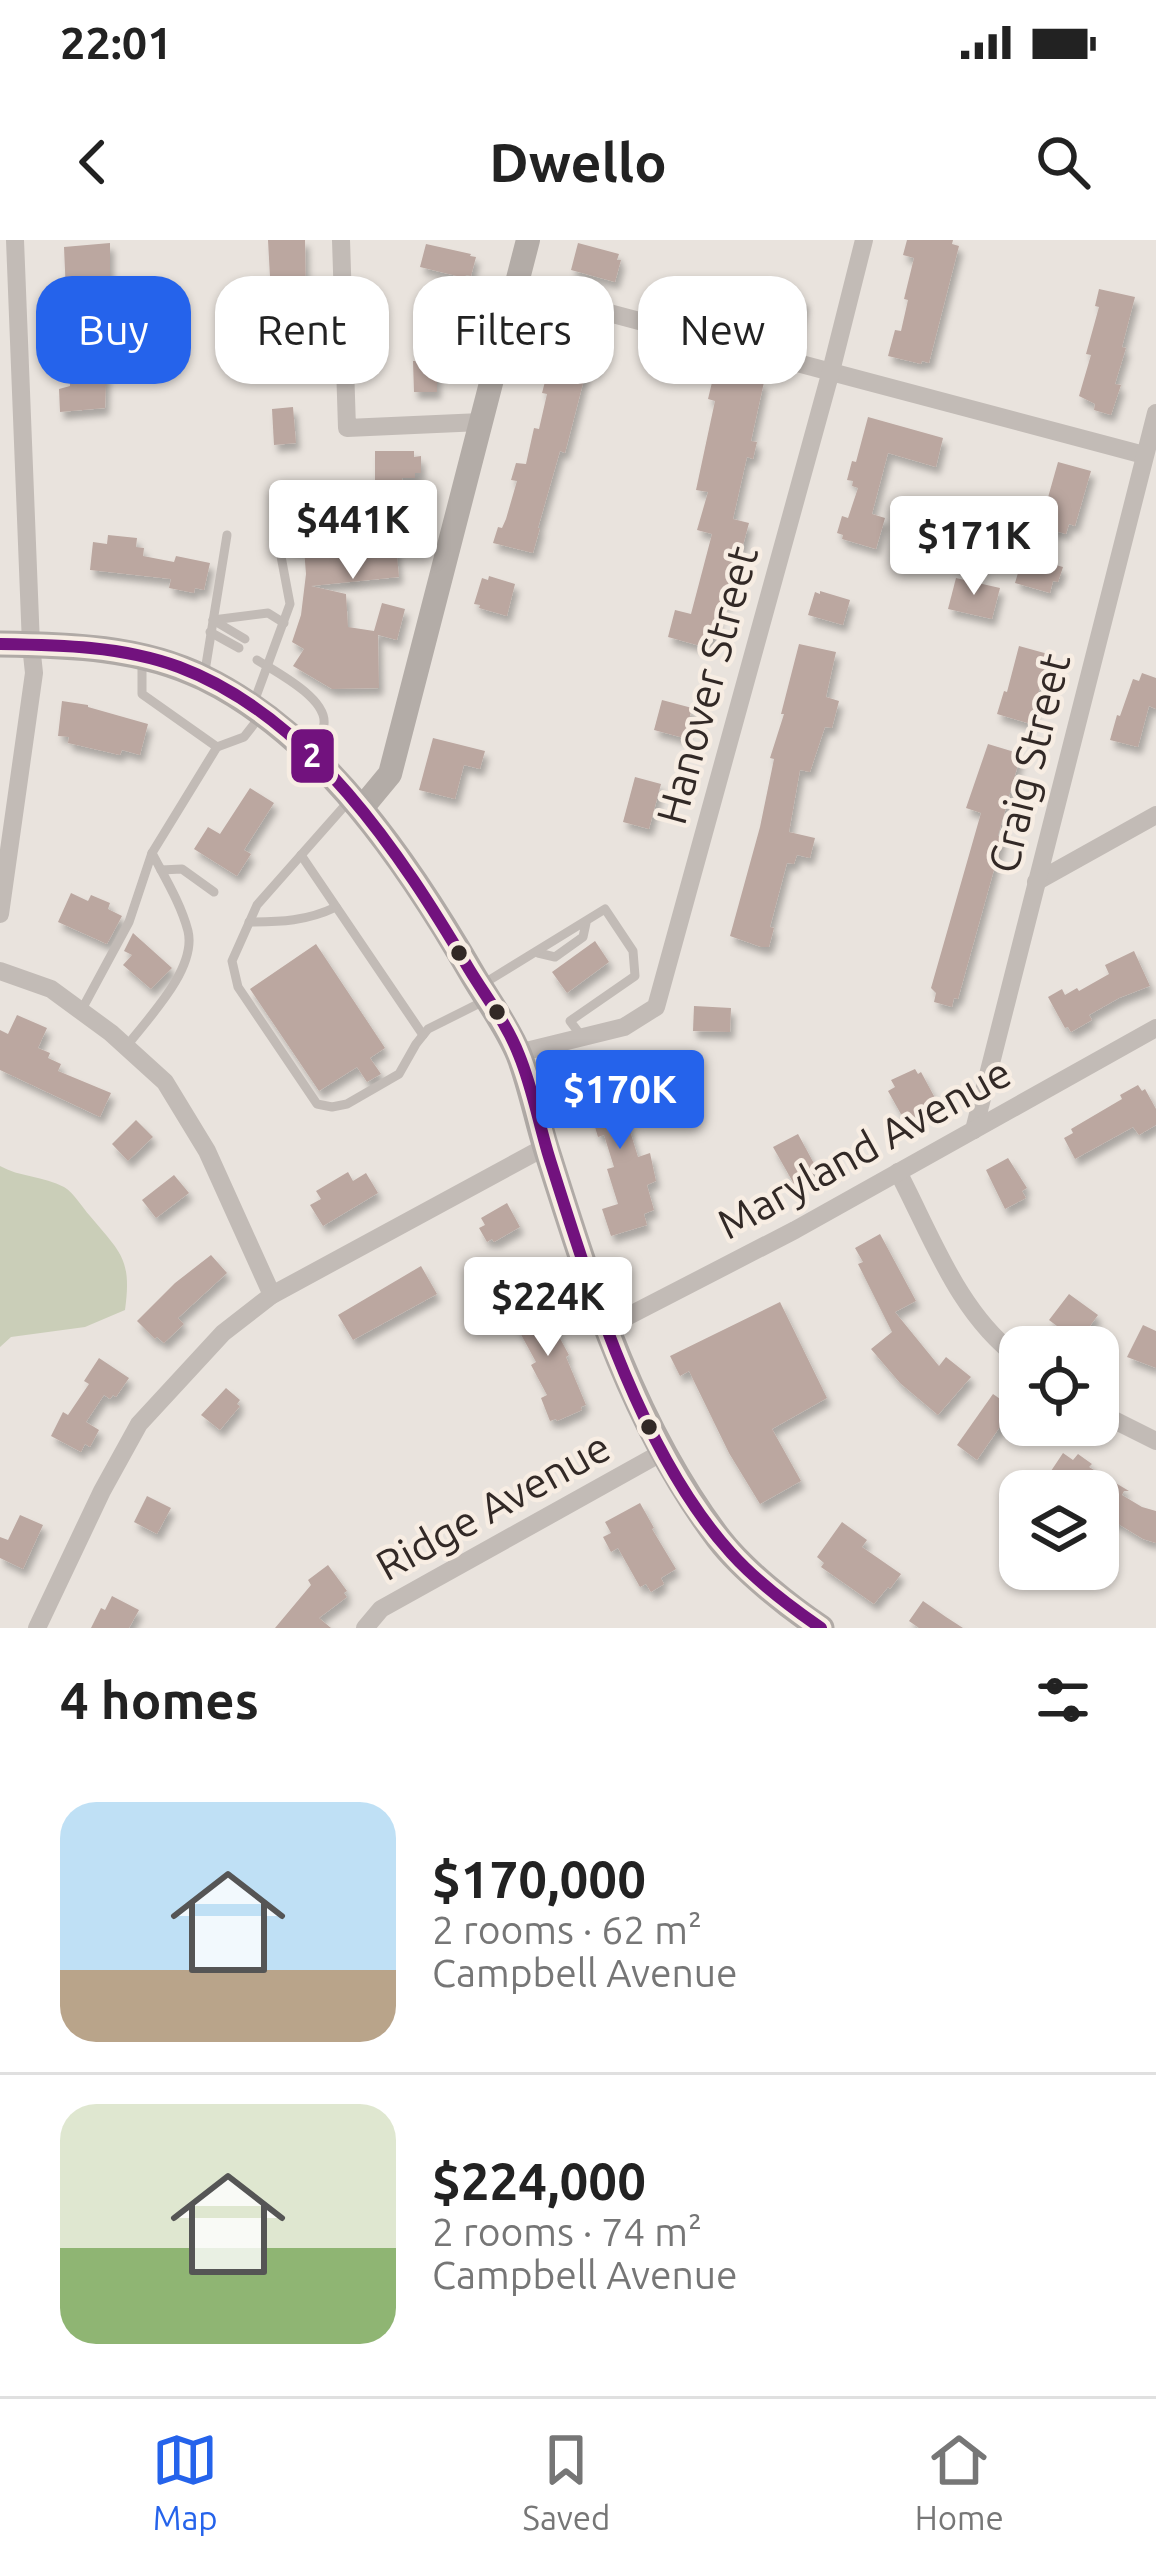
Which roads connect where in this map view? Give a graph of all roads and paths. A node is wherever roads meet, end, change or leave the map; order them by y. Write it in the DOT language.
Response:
graph roads {
  1 [pos="15,240"];
  2 [pos="341,240"];
  3 [pos="528,240"];
  4 [pos="863,240"];
  5 [pos="518,276"];
  6 [pos="614,314"];
  7 [pos="831,371"];
  8 [pos="491,384"];
  9 [pos="1156,413"];
  10 [pos="482,422"];
  11 [pos="1144,455"];
  12 [pos="274,520"];
  13 [pos="227,535"];
  14 [pos="284,622"];
  15 [pos="212,626"];
  16 [pos="242,643"];
  17 [pos="0,644"];
  18 [pos="31,645"];
  19 [pos="142,657"];
  20 [pos="265,658"];
  21 [pos="204,678"];
  22 [pos="257,711"];
  23 [pos="217,747"];
  24 [pos="308,755"];
  25 [pos="356,803"];
  26 [pos="1156,815"];
  27 [pos="152,853"];
  28 [pos="301,855"];
  29 [pos="160,870"];
  30 [pos="1036,882"];
  31 [pos="214,892"];
  32 [pos="337,907"];
  33 [pos="0,914"];
  34 [pos="249,922"];
  35 [pos="0,971"];
  36 [pos="483,993"];
  37 [pos="81,1011"];
  38 [pos="1156,1028"];
  39 [pos="423,1036"];
  40 [pos="582,1037"];
  41 [pos="126,1047"];
  42 [pos="518,1054"];
  43 [pos="974,1130"];
  44 [pos="545,1147"];
  45 [pos="898,1172"];
  46 [pos="272,1295"];
  47 [pos="605,1328"];
  48 [pos="999,1343"];
  49 [pos="1119,1422"];
  50 [pos="1156,1441"];
  51 [pos="661,1453"];
  52 [pos="37,1628"];
  53 [pos="365,1628"];
  54 [pos="821,1628"];
  1 -- 18 [label="street"];
  2 -- 10 [label="street"];
  3 -- 5 [label="street"];
  4 -- 7 [label="street, Hanover Street"];
  6 -- 7 [label="street"];
  7 -- 11 [label="street"];
  7 -- 40 [label="street, Hanover Street"];
  8 -- 10 [label="street"];
  9 -- 11 [label="street, Craig Street"];
  10 -- 25 [label="street"];
  11 -- 30 [label="street, Craig Street"];
  12 -- 14 [label="lane"];
  13 -- 15 [label="lane"];
  14 -- 15 [label="lane"];
  14 -- 20 [label="lane"];
  15 -- 16 [label="lane"];
  15 -- 21 [label="lane"];
  17 -- 18 [label="main road"];
  18 -- 19 [label="main road"];
  18 -- 33 [label="street"];
  19 -- 21 [label="main road"];
  19 -- 23 [label="lane"];
  20 -- 22 [label="lane"];
  20 -- 24 [label="lane"];
  21 -- 22 [label="main road"];
  22 -- 23 [label="lane"];
  22 -- 24 [label="main road"];
  23 -- 27 [label="lane"];
  24 -- 25 [label="main road"];
  25 -- 28 [label="lane"];
  25 -- 36 [label="main road"];
  26 -- 30 [label="street"];
  27 -- 29 [label="lane"];
  27 -- 37 [label="lane"];
  28 -- 32 [label="lane"];
  28 -- 34 [label="lane"];
  29 -- 31 [label="lane"];
  29 -- 41 [label="lane"];
  30 -- 43 [label="street, Craig Street"];
  32 -- 34 [label="lane"];
  32 -- 39 [label="lane"];
  34 -- 39 [label="lane"];
  35 -- 37 [label="street"];
  36 -- 39 [label="lane"];
  36 -- 40 [label="lane"];
  36 -- 42 [label="main road"];
  37 -- 41 [label="street"];
  38 -- 43 [label="street, Maryland Avenue"];
  40 -- 42 [label="street, Hanover Street"];
  41 -- 46 [label="street"];
  42 -- 44 [label="main road"];
  43 -- 45 [label="street, Maryland Avenue"];
  44 -- 46 [label="street"];
  44 -- 47 [label="main road"];
  45 -- 47 [label="street, Maryland Avenue"];
  45 -- 48 [label="street"];
  46 -- 52 [label="street"];
  47 -- 51 [label="main road"];
  49 -- 50 [label="street"];
  51 -- 53 [label="street, Ridge Avenue"];
  51 -- 54 [label="main road"];
}
